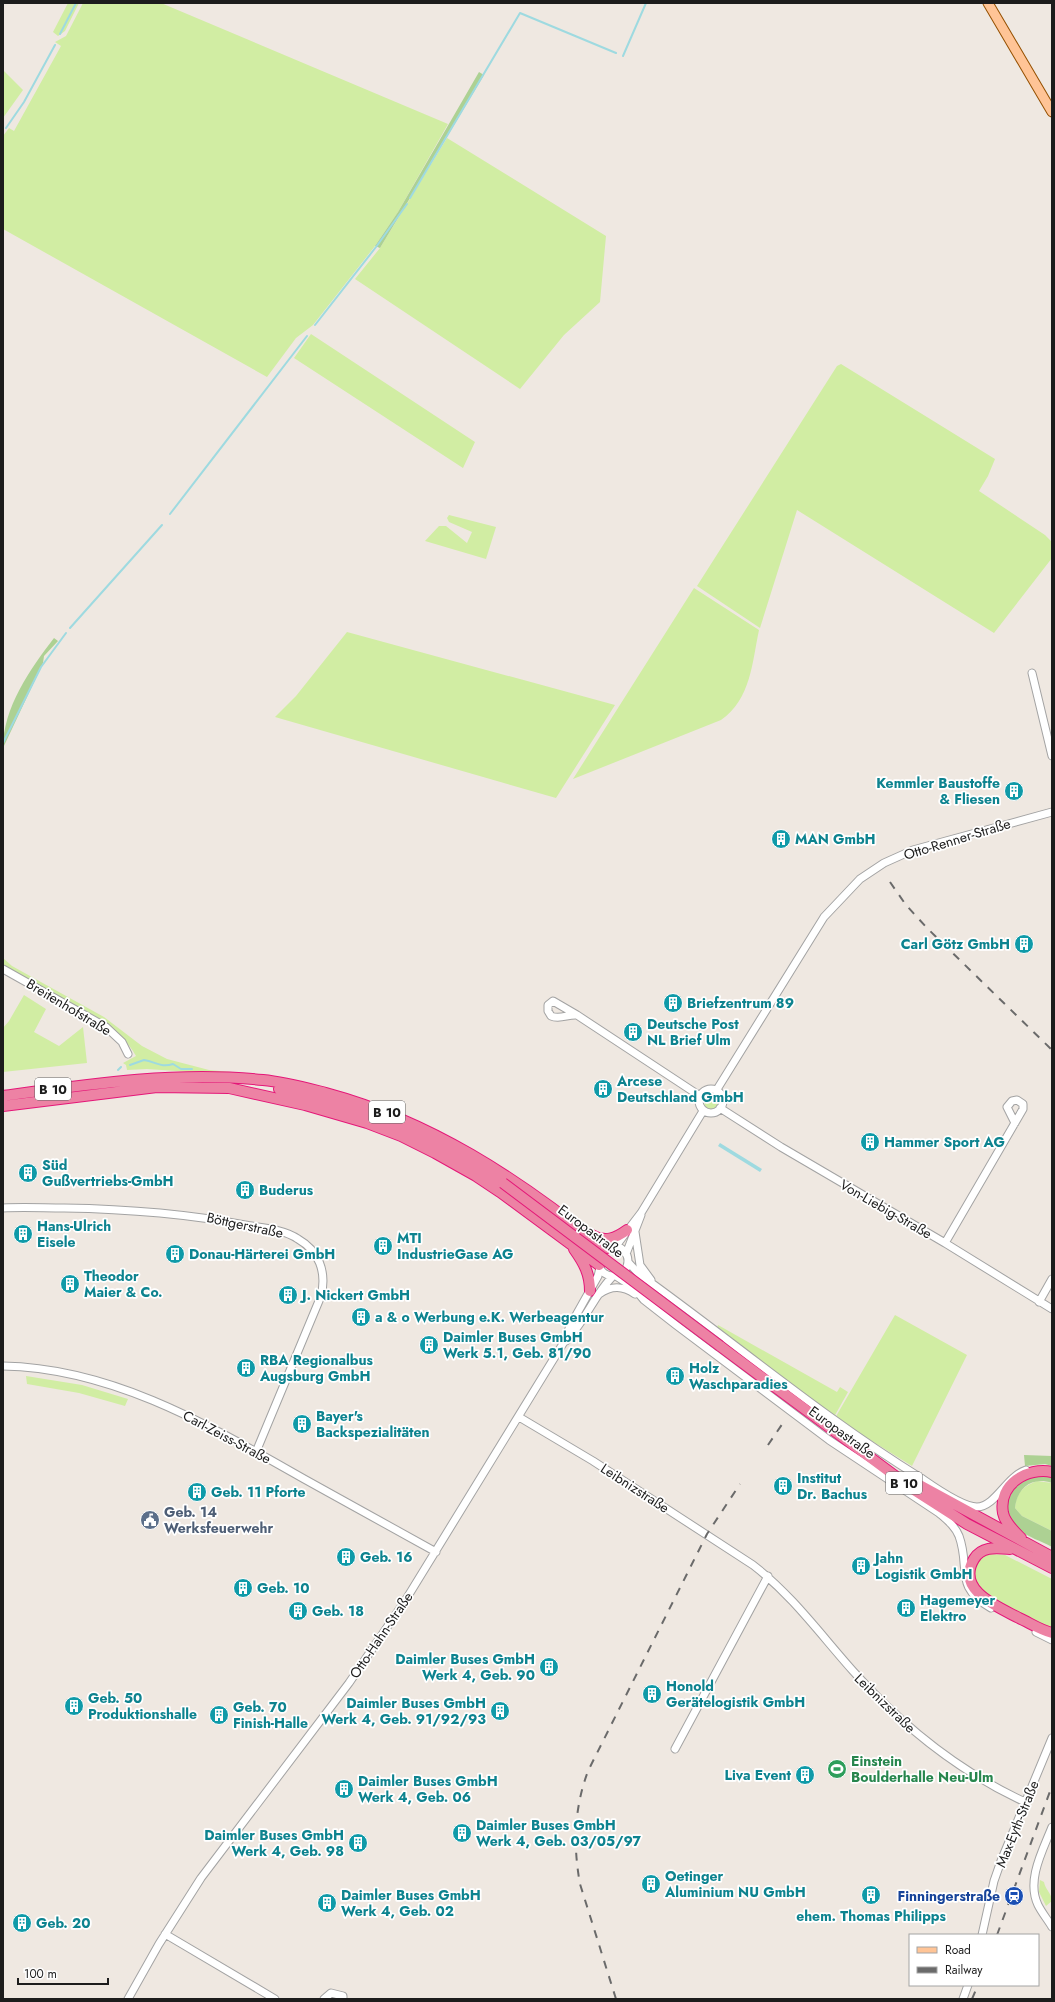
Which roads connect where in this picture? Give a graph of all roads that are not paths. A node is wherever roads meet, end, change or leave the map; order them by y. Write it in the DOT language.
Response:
graph roads {
  1 [pos="988,3"];
  2 [pos="1052,112"];
  3 [pos="1032,673"];
  4 [pos="1052,756"];
  5 [pos="1052,812"];
  6 [pos="3,968"];
  7 [pos="577,1015"];
  8 [pos="128,1054"];
  9 [pos="230,1083"];
  10 [pos="716,1091"];
  11 [pos="3,1096"];
  12 [pos="700,1096"];
  13 [pos="3,1106"];
  14 [pos="720,1108"];
  15 [pos="704,1111"];
  16 [pos="1015,1123"];
  17 [pos="3,1208"];
  18 [pos="577,1226"];
  19 [pos="631,1231"];
  20 [pos="569,1242"];
  21 [pos="945,1243"];
  22 [pos="611,1247"];
  23 [pos="626,1254"];
  24 [pos="628,1262"];
  25 [pos="599,1266"];
  26 [pos="614,1276"];
  27 [pos="1052,1279"];
  28 [pos="655,1285"];
  29 [pos="594,1293"];
  30 [pos="644,1300"];
  31 [pos="1039,1302"];
  32 [pos="1052,1309"];
  33 [pos="3,1366"];
  34 [pos="519,1417"];
  35 [pos="844,1437"];
  36 [pos="256,1452"];
  37 [pos="1052,1468"];
  38 [pos="1052,1472"];
  39 [pos="935,1488"];
  40 [pos="924,1502"];
  41 [pos="980,1519"];
  42 [pos="967,1524"];
  43 [pos="1028,1545"];
  44 [pos="1016,1550"];
  45 [pos="436,1552"];
  46 [pos="1052,1558"];
  47 [pos="1052,1568"];
  48 [pos="768,1576"];
  49 [pos="1052,1634"];
  50 [pos="1052,1640"];
  51 [pos="1052,1738"];
  52 [pos="675,1749"];
  53 [pos="1025,1802"];
  54 [pos="1052,1827"];
  55 [pos="1052,1927"];
  56 [pos="165,1934"];
  57 [pos="982,1934"];
  58 [pos="968,1986"];
  59 [pos="128,1999"];
  60 [pos="275,1999"];
  61 [pos="324,1999"];
  62 [pos="343,1999"];
  63 [pos="963,1999"];
  1 -- 2 [label="main road"];
  3 -- 4 [label="street"];
  5 -- 10 [label="street, Otto-Renner-Straße"];
  6 -- 8 [label="street, Breitenhofstraße"];
  7 -- 12 [label="street"];
  9 -- 11 [label="highway, B 10"];
  9 -- 13 [label="highway, B 10"];
  9 -- 18 [label="highway, B 10"];
  9 -- 20 [label="highway"];
  9 -- 35 [label="highway, Europastraße / B 10, bridge"];
  10 -- 12 [label="street"];
  10 -- 14 [label="street"];
  12 -- 15 [label="street"];
  14 -- 15 [label="street"];
  14 -- 21 [label="street, Von-Liebig-Straße"];
  15 -- 19 [label="street"];
  16 -- 21 [label="street"];
  17 -- 36 [label="street, Böttgerstraße"];
  18 -- 19 [label="highway, B 10"];
  18 -- 22 [label="highway, B 10"];
  19 -- 22 [label="street"];
  19 -- 23 [label="street"];
  19 -- 28 [label="street"];
  20 -- 25 [label="highway"];
  20 -- 29 [label="highway"];
  21 -- 31 [label="street, Von-Liebig-Straße"];
  22 -- 23 [label="street"];
  22 -- 25 [label="street"];
  23 -- 24 [label="street"];
  24 -- 26 [label="street"];
  24 -- 28 [label="street, Europastraße"];
  25 -- 26 [label="street"];
  25 -- 29 [label="street, Otto-Hahn-Straße"];
  26 -- 29 [label="street, Otto-Hahn-Straße"];
  26 -- 30 [label="street, Europastraße / B 10"];
  27 -- 31 [label="street"];
  28 -- 39 [label="street, Europastraße"];
  29 -- 30 [label="street"];
  29 -- 34 [label="street, Otto-Hahn-Straße"];
  30 -- 40 [label="street, Europastraße / B 10"];
  31 -- 32 [label="street, Von-Liebig-Straße"];
  33 -- 36 [label="street, Carl-Zeiss-Straße"];
  34 -- 45 [label="street, Otto-Hahn-Straße"];
  34 -- 48 [label="street, Leibnizstraße"];
  35 -- 41 [label="highway, Europastraße / B 10"];
  35 -- 42 [label="highway, Europastraße / B 10"];
  36 -- 45 [label="street, Carl-Zeiss-Straße"];
  37 -- 39 [label="street, Europastraße"];
  38 -- 43 [label="highway"];
  39 -- 41 [label="highway"];
  40 -- 42 [label="highway, B 10"];
  40 -- 50 [label="street, Europastraße"];
  41 -- 43 [label="highway, Europastraße / B 10"];
  42 -- 44 [label="highway, Europastraße / B 10"];
  43 -- 46 [label="highway, Europastraße / B 10"];
  44 -- 47 [label="highway, Europastraße / B 10"];
  44 -- 49 [label="highway"];
  45 -- 56 [label="street, Otto-Hahn-Straße"];
  48 -- 52 [label="street"];
  48 -- 53 [label="street, Leibnizstraße"];
  51 -- 53 [label="street, Max-Eyth-Straße"];
  53 -- 57 [label="street, Max-Eyth-Straße"];
  54 -- 55 [label="street"];
  56 -- 59 [label="street, Otto-Hahn-Straße"];
  56 -- 60 [label="street"];
  58 -- 63 [label="street"];
  61 -- 62 [label="street"];
}
